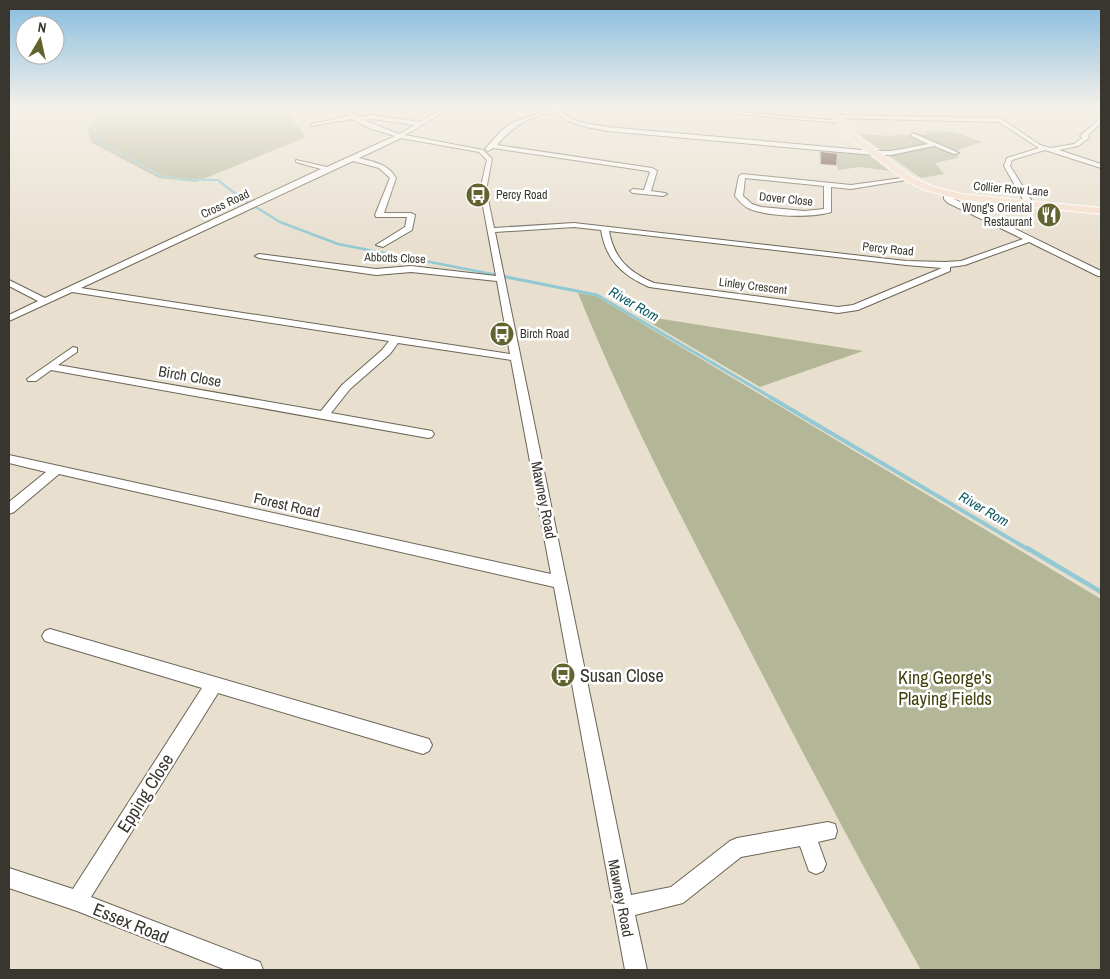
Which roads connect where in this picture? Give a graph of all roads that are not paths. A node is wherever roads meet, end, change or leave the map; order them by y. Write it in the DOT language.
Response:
graph roads {
  1 [pos="367,153"];
  2 [pos="482,153"];
  3 [pos="536,153"];
  4 [pos="871,153"];
  5 [pos="874,153"];
  6 [pos="893,153"];
  7 [pos="1037,153"];
  8 [pos="1056,153"];
  9 [pos="354,159"];
  10 [pos="298,160"];
  11 [pos="1101,166"];
  12 [pos="327,169"];
  13 [pos="909,179"];
  14 [pos="827,185"];
  15 [pos="632,191"];
  16 [pos="647,192"];
  17 [pos="663,194"];
  18 [pos="948,194"];
  19 [pos="1029,203"];
  20 [pos="1101,211"];
  21 [pos="606,229"];
  22 [pos="492,230"];
  23 [pos="1031,239"];
  24 [pos="380,245"];
  25 [pos="259,256"];
  26 [pos="906,263"];
  27 [pos="949,265"];
  28 [pos="1101,274"];
  29 [pos="500,276"];
  30 [pos="924,279"];
  31 [pos="9,283"];
  32 [pos="72,288"];
  33 [pos="45,301"];
  34 [pos="9,318"];
  35 [pos="395,340"];
  36 [pos="72,350"];
  37 [pos="516,358"];
  38 [pos="50,367"];
  39 [pos="32,379"];
  40 [pos="324,415"];
  41 [pos="428,434"];
  42 [pos="9,459"];
  43 [pos="56,470"];
  44 [pos="9,509"];
  45 [pos="559,582"];
  46 [pos="50,636"];
  47 [pos="214,684"];
  48 [pos="424,746"];
  49 [pos="828,831"];
  50 [pos="806,835"];
  51 [pos="816,864"];
  52 [pos="9,878"];
  53 [pos="77,901"];
  54 [pos="623,907"];
  55 [pos="252,970"];
  56 [pos="636,970"];
  1 -- 9 [label="street, Cross Road"];
  2 -- 22 [label="street, Mawney Road"];
  3 -- 16 [label="street"];
  4 -- 5 [label="street"];
  5 -- 6 [label="street"];
  5 -- 13 [label="main road, Collier Row Lane"];
  7 -- 19 [label="street"];
  8 -- 11 [label="street"];
  9 -- 12 [label="street, Cross Road"];
  9 -- 24 [label="street"];
  10 -- 12 [label="street"];
  12 -- 32 [label="street, Cross Road"];
  13 -- 14 [label="street"];
  13 -- 18 [label="main road, Collier Row Lane"];
  14 -- 14 [label="street, Dover Close"];
  15 -- 16 [label="street"];
  16 -- 17 [label="street"];
  18 -- 19 [label="main road, Collier Row Lane"];
  18 -- 23 [label="street"];
  19 -- 20 [label="main road, Collier Row Lane"];
  21 -- 22 [label="street, Percy Road"];
  21 -- 26 [label="street, Percy Road"];
  21 -- 30 [label="street, Linley Crescent"];
  22 -- 29 [label="street, Mawney Road"];
  23 -- 27 [label="street, Linley Crescent"];
  23 -- 28 [label="street"];
  25 -- 29 [label="street, Abbotts Close"];
  26 -- 27 [label="street, Percy Road"];
  26 -- 30 [label="street"];
  27 -- 30 [label="street, Linley Crescent"];
  29 -- 37 [label="street, Mawney Road"];
  31 -- 33 [label="street"];
  32 -- 33 [label="street, Cross Road"];
  32 -- 35 [label="street"];
  33 -- 34 [label="street, Cross Road"];
  35 -- 37 [label="street"];
  35 -- 40 [label="street"];
  36 -- 38 [label="street"];
  37 -- 45 [label="street, Mawney Road"];
  38 -- 39 [label="street"];
  38 -- 40 [label="street, Birch Close"];
  40 -- 41 [label="street, Birch Close"];
  42 -- 43 [label="street, Forest Road"];
  43 -- 44 [label="street"];
  43 -- 45 [label="street, Forest Road"];
  45 -- 54 [label="street, Mawney Road"];
  46 -- 47 [label="street"];
  47 -- 48 [label="street"];
  47 -- 53 [label="street, Epping Close"];
  49 -- 50 [label="street"];
  50 -- 51 [label="street"];
  50 -- 54 [label="street"];
  52 -- 53 [label="street, Essex Road"];
  53 -- 55 [label="street, Essex Road"];
  54 -- 56 [label="street, Mawney Road"];
}
